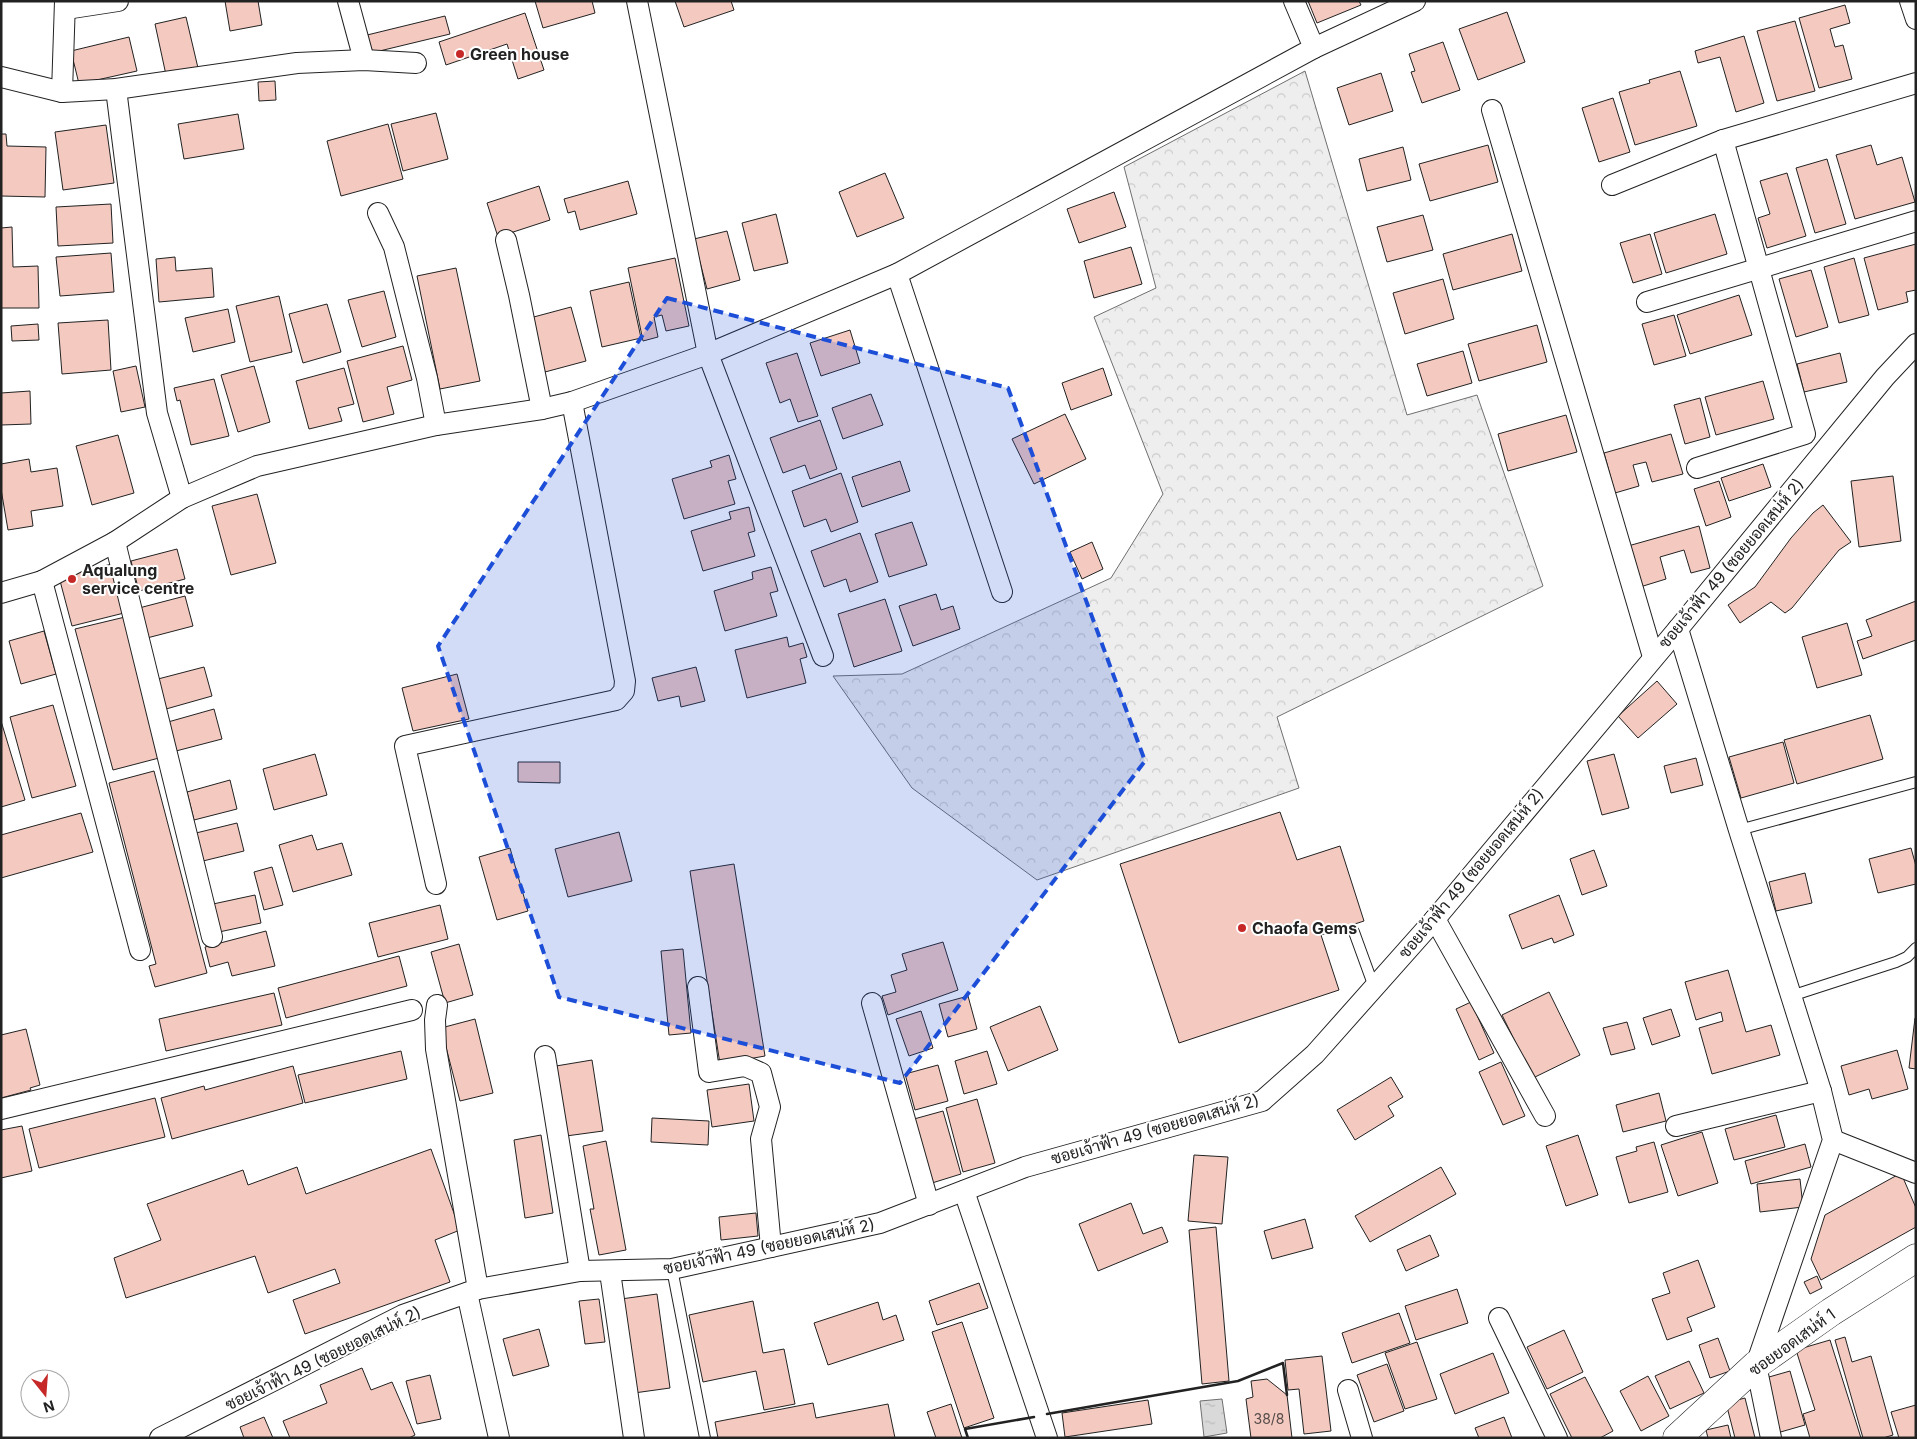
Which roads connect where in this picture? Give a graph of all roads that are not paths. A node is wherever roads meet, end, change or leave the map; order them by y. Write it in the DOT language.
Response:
graph roads {
  1 [pos="118,1"];
  2 [pos="348,1"];
  3 [pos="637,1"];
  4 [pos="1294,1"];
  5 [pos="1415,1"];
  6 [pos="1910,1"];
  7 [pos="65,5"];
  8 [pos="1916,19"];
  9 [pos="1314,48"];
  10 [pos="364,60"];
  11 [pos="416,63"];
  12 [pos="1,76"];
  13 [pos="1916,83"];
  14 [pos="116,89"];
  15 [pos="62,92"];
  16 [pos="1492,110"];
  17 [pos="1723,140"];
  18 [pos="1612,185"];
  19 [pos="378,213"];
  20 [pos="1916,222"];
  21 [pos="506,240"];
  22 [pos="1759,268"];
  23 [pos="897,274"];
  24 [pos="1647,302"];
  25 [pos="1916,344"];
  26 [pos="708,354"];
  27 [pos="572,402"];
  28 [pos="542,409"];
  29 [pos="436,425"];
  30 [pos="1697,468"];
  31 [pos="182,498"];
  32 [pos="116,542"];
  33 [pos="42,581"];
  34 [pos="1,592"];
  35 [pos="1002,592"];
  36 [pos="1678,629"];
  37 [pos="824,656"];
  38 [pos="1653,657"];
  39 [pos="1916,782"];
  40 [pos="1739,830"];
  41 [pos="436,884"];
  42 [pos="1435,919"];
  43 [pos="1354,932"];
  44 [pos="212,937"];
  45 [pos="1916,948"];
  46 [pos="140,950"];
  47 [pos="1374,986"];
  48 [pos="698,988"];
  49 [pos="1791,996"];
  50 [pos="872,1003"];
  51 [pos="437,1005"];
  52 [pos="412,1010"];
  53 [pos="545,1056"];
  54 [pos="1821,1091"];
  55 [pos="1,1109"];
  56 [pos="1545,1116"];
  57 [pos="1676,1126"];
  58 [pos="1833,1140"];
  59 [pos="1916,1173"];
  60 [pos="964,1191"];
  61 [pos="929,1205"];
  62 [pos="771,1247"];
  63 [pos="1916,1258"];
  64 [pos="672,1269"];
  65 [pos="580,1271"];
  66 [pos="610,1272"];
  67 [pos="472,1291"];
  68 [pos="1499,1318"];
  69 [pos="1756,1365"];
  70 [pos="1348,1390"];
  71 [pos="160,1438"];
  72 [pos="499,1438"];
  73 [pos="634,1438"];
  74 [pos="704,1438"];
  75 [pos="1047,1438"];
  76 [pos="1362,1438"];
  77 [pos="1558,1438"];
  78 [pos="1677,1438"];
  79 [pos="1771,1438"];
  1 -- 7 [label="street"];
  2 -- 10 [label="street"];
  3 -- 26 [label="street"];
  4 -- 9 [label="street"];
  5 -- 9 [label="street"];
  6 -- 8 [label="street"];
  7 -- 15 [label="street"];
  9 -- 23 [label="street"];
  10 -- 11 [label="street"];
  10 -- 14 [label="street"];
  12 -- 15 [label="street"];
  13 -- 17 [label="street"];
  14 -- 15 [label="street"];
  14 -- 31 [label="street"];
  16 -- 38 [label="street"];
  17 -- 18 [label="street"];
  17 -- 22 [label="street"];
  19 -- 29 [label="street"];
  20 -- 22 [label="street"];
  21 -- 28 [label="street"];
  22 -- 24 [label="street"];
  22 -- 30 [label="street"];
  23 -- 26 [label="street"];
  23 -- 35 [label="street"];
  25 -- 36 [label="street, ซอยเจ้าฟ้า 49 (ซอยยอดเสน่ห์ 2)"];
  26 -- 27 [label="street"];
  26 -- 37 [label="street"];
  27 -- 28 [label="street"];
  27 -- 41 [label="street"];
  28 -- 29 [label="street"];
  29 -- 31 [label="street"];
  31 -- 32 [label="street"];
  32 -- 33 [label="street"];
  32 -- 44 [label="street"];
  33 -- 34 [label="street"];
  33 -- 46 [label="street"];
  36 -- 38 [label="street, ซอยเจ้าฟ้า 49 (ซอยยอดเสน่ห์ 2)"];
  36 -- 40 [label="street"];
  38 -- 42 [label="street, ซอยเจ้าฟ้า 49 (ซอยยอดเสน่ห์ 2)"];
  39 -- 40 [label="lane"];
  40 -- 49 [label="street"];
  42 -- 47 [label="street, ซอยเจ้าฟ้า 49 (ซอยยอดเสน่ห์ 2)"];
  42 -- 56 [label="street"];
  43 -- 47 [label="lane"];
  45 -- 49 [label="lane"];
  47 -- 60 [label="street, ซอยเจ้าฟ้า 49 (ซอยยอดเสน่ห์ 2)"];
  48 -- 62 [label="street"];
  49 -- 54 [label="street"];
  50 -- 61 [label="street"];
  51 -- 67 [label="street"];
  52 -- 55 [label="street"];
  53 -- 65 [label="street"];
  54 -- 57 [label="street"];
  54 -- 58 [label="street"];
  58 -- 59 [label="street"];
  58 -- 69 [label="street"];
  60 -- 61 [label="street, ซอยเจ้าฟ้า 49 (ซอยยอดเสน่ห์ 2)"];
  60 -- 75 [label="street"];
  61 -- 62 [label="street, ซอยเจ้าฟ้า 49 (ซอยยอดเสน่ห์ 2)"];
  62 -- 64 [label="street, ซอยเจ้าฟ้า 49 (ซอยยอดเสน่ห์ 2)"];
  63 -- 69 [label="street, ซอยยอดเสน่ห์ 1"];
  64 -- 66 [label="street, ซอยเจ้าฟ้า 49 (ซอยยอดเสน่ห์ 2)"];
  64 -- 74 [label="lane"];
  65 -- 66 [label="street, ซอยเจ้าฟ้า 49 (ซอยยอดเสน่ห์ 2)"];
  65 -- 67 [label="street, ซอยเจ้าฟ้า 49 (ซอยยอดเสน่ห์ 2)"];
  66 -- 73 [label="street"];
  67 -- 71 [label="street, ซอยเจ้าฟ้า 49 (ซอยยอดเสน่ห์ 2)"];
  67 -- 72 [label="street"];
  68 -- 77 [label="street"];
  69 -- 78 [label="street, ซอยยอดเสน่ห์ 1"];
  69 -- 79 [label="street"];
  70 -- 76 [label="street"];
}
